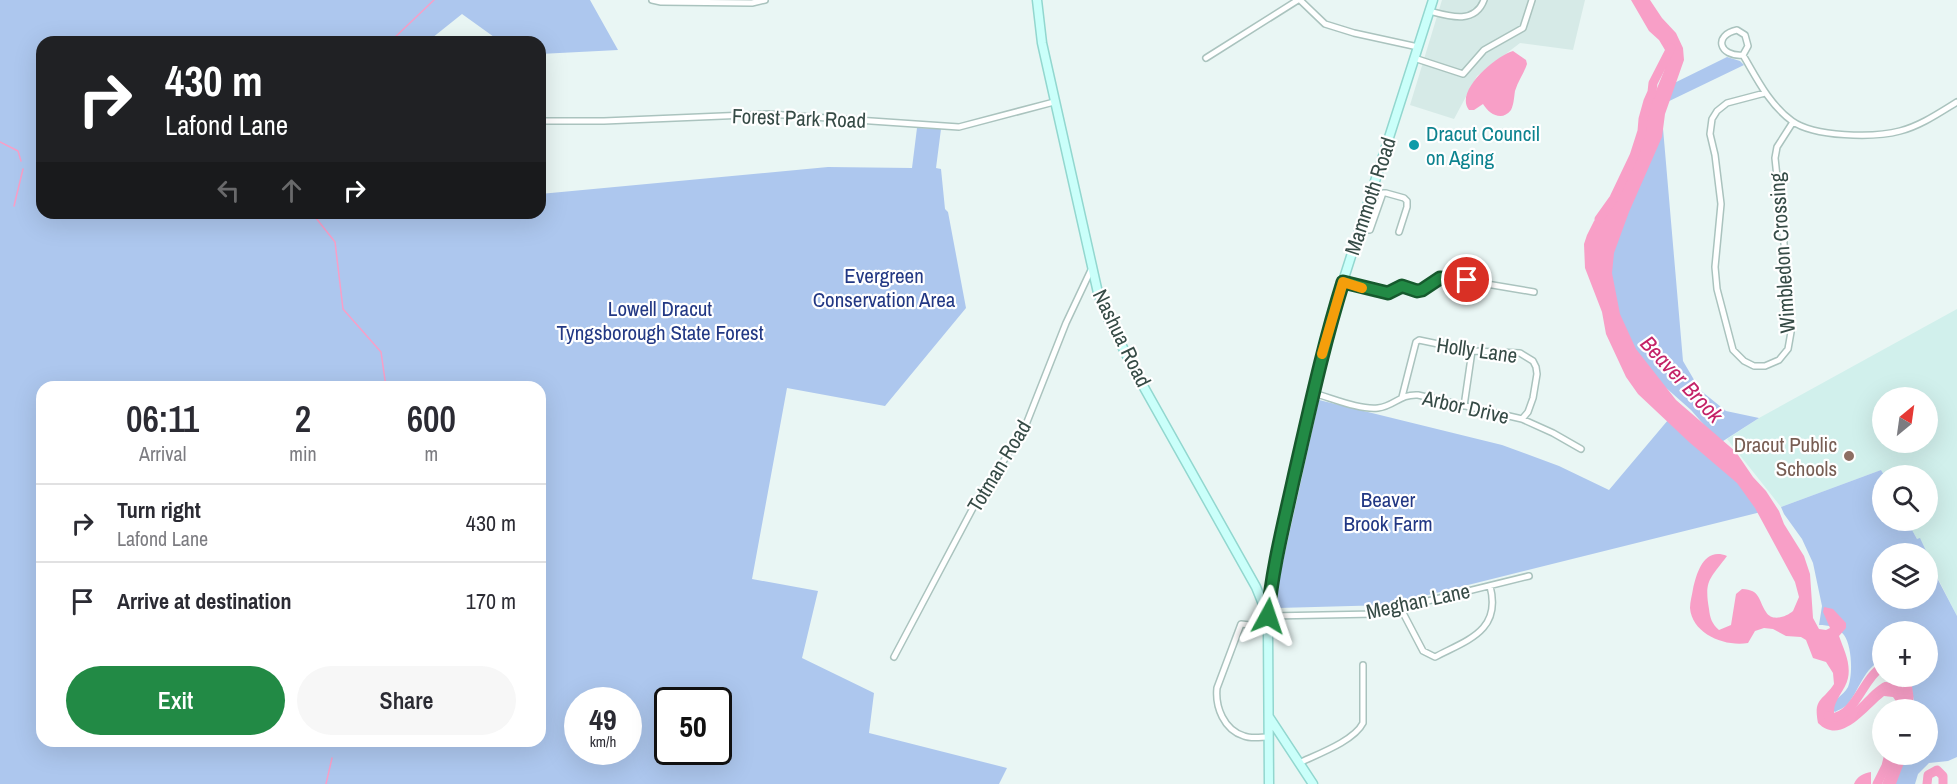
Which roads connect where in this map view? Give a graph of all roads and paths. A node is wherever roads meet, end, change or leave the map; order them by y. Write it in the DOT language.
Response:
graph roads {
  1 [pos="652,0"];
  2 [pos="765,0"];
  3 [pos="1037,0"];
  4 [pos="1299,0"];
  5 [pos="1432,0"];
  6 [pos="1484,0"];
  7 [pos="1532,0"];
  8 [pos="1429,11"];
  9 [pos="1418,47"];
  10 [pos="1743,55"];
  11 [pos="1206,58"];
  12 [pos="1414,58"];
  13 [pos="1765,93"];
  14 [pos="1054,102"];
  15 [pos="1957,102"];
  16 [pos="546,121"];
  17 [pos="1793,122"];
  18 [pos="1360,229"];
  19 [pos="1399,232"];
  20 [pos="1091,270"];
  21 [pos="1343,282"];
  22 [pos="1534,292"];
  23 [pos="1472,351"];
  24 [pos="1313,393"];
  25 [pos="1402,397"];
  26 [pos="1464,406"];
  27 [pos="1522,419"];
  28 [pos="1581,449"];
  29 [pos="1529,576"];
  30 [pos="1490,586"];
  31 [pos="1401,609"];
  32 [pos="1268,616"];
  33 [pos="1268,627"];
  34 [pos="894,657"];
  35 [pos="1363,665"];
  36 [pos="1269,717"];
  37 [pos="1269,737"];
  38 [pos="1283,741"];
  39 [pos="1269,752"];
  40 [pos="1299,763"];
  41 [pos="1269,784"];
  42 [pos="1312,784"];
  1 -- 2 [label="street"];
  3 -- 14 [label="main road, Nashua Road"];
  4 -- 9 [label="street"];
  4 -- 11 [label="street"];
  5 -- 8 [label="main road, Mammoth Road"];
  6 -- 8 [label="street"];
  7 -- 12 [label="street"];
  8 -- 9 [label="main road, Mammoth Road"];
  9 -- 12 [label="main road, Mammoth Road"];
  10 -- 10 [label="street"];
  10 -- 13 [label="street"];
  12 -- 18 [label="main road, Mammoth Road"];
  13 -- 17 [label="street"];
  13 -- 17 [label="street, Wimbledon Crossing"];
  14 -- 16 [label="street, Forest Park Road"];
  14 -- 20 [label="main road, Nashua Road"];
  15 -- 17 [label="street"];
  18 -- 19 [label="street"];
  18 -- 21 [label="main road, Mammoth Road"];
  20 -- 32 [label="main road, Nashua Road"];
  20 -- 34 [label="street, Totman Road"];
  21 -- 22 [label="street"];
  21 -- 24 [label="main road, Mammoth Road"];
  23 -- 25 [label="street, Holly Lane"];
  23 -- 26 [label="street"];
  23 -- 27 [label="street, Holly Lane"];
  24 -- 25 [label="street, Arbor Drive"];
  24 -- 32 [label="main road, Mammoth Road"];
  25 -- 26 [label="street, Arbor Drive"];
  26 -- 27 [label="street, Arbor Drive"];
  27 -- 28 [label="street, Arbor Drive"];
  29 -- 30 [label="street, Meghan Lane"];
  30 -- 31 [label="street, Meghan Lane"];
  30 -- 31 [label="street"];
  31 -- 32 [label="street, Meghan Lane"];
  32 -- 33 [label="main road, Mammoth Road"];
  33 -- 36 [label="main road, Mammoth Road"];
  33 -- 37 [label="street"];
  35 -- 40 [label="street"];
  36 -- 37 [label="main road, Mammoth Road"];
  36 -- 38 [label="main road"];
  37 -- 39 [label="main road, Mammoth Road"];
  38 -- 39 [label="main road"];
  38 -- 40 [label="main road"];
  39 -- 41 [label="main road, Mammoth Road"];
  40 -- 42 [label="main road"];
}
